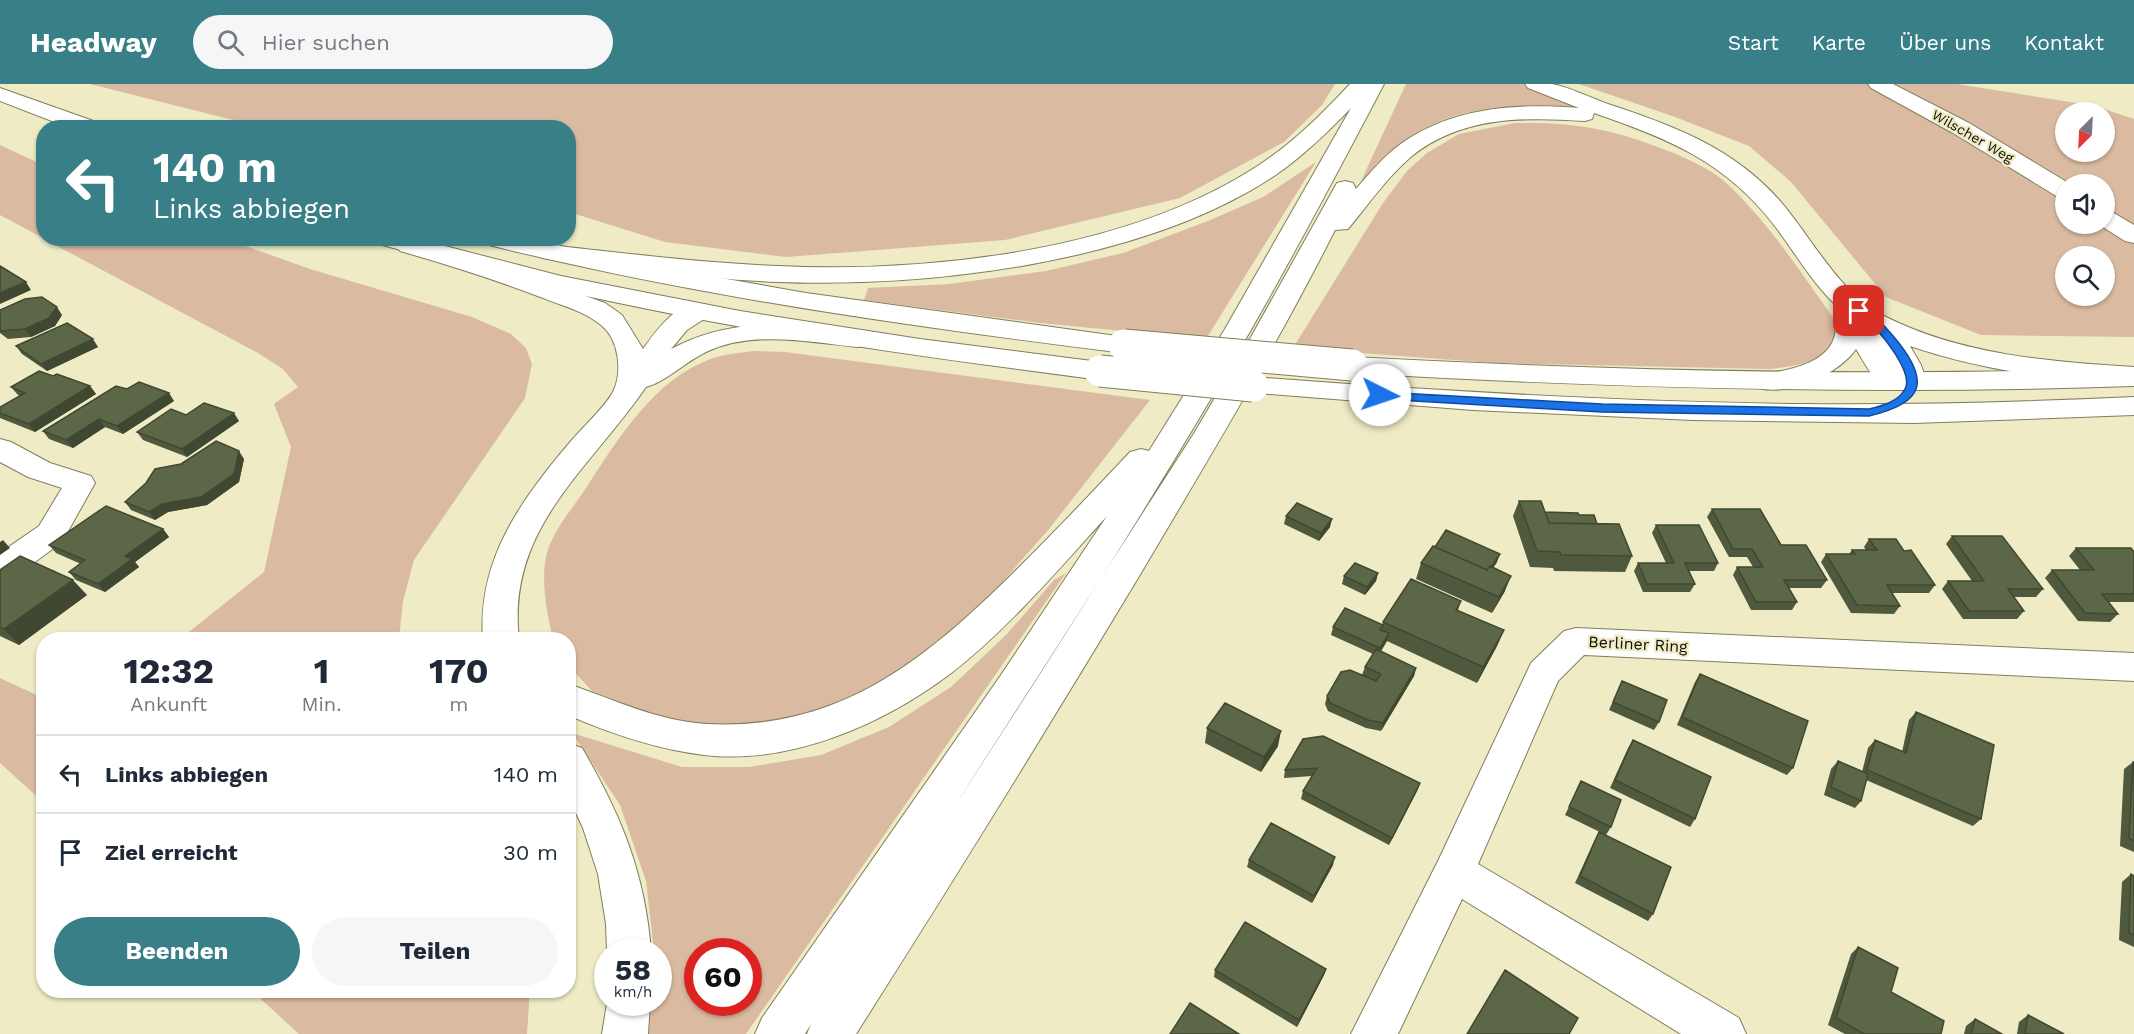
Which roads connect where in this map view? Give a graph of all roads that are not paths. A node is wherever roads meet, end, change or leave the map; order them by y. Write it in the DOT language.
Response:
graph roads {
  1 [pos="1361,84"];
  2 [pos="1374,84"];
  3 [pos="1396,84"];
  4 [pos="1535,84"];
  5 [pos="1878,84"];
  6 [pos="0,94"];
  7 [pos="0,99"];
  8 [pos="45,120"];
  9 [pos="70,120"];
  10 [pos="1371,134"];
  11 [pos="1669,134"];
  12 [pos="1357,164"];
  13 [pos="2055,185"];
  14 [pos="2115,224"];
  15 [pos="2134,236"];
  16 [pos="409,246"];
  17 [pos="523,246"];
  18 [pos="548,252"];
  19 [pos="1308,260"];
  20 [pos="771,296"];
  21 [pos="698,311"];
  22 [pos="1856,314"];
  23 [pos="858,339"];
  24 [pos="2134,377"];
  25 [pos="1769,382"];
  26 [pos="1907,385"];
  27 [pos="626,394"];
  28 [pos="1199,396"];
  29 [pos="2134,406"];
  30 [pos="1973,411"];
  31 [pos="1869,413"];
  32 [pos="0,449"];
  33 [pos="0,570"];
  34 [pos="503,585"];
  35 [pos="500,632"];
  36 [pos="512,632"];
  37 [pos="2134,667"];
  38 [pos="576,703"];
  39 [pos="576,773"];
  40 [pos="1454,872"];
  41 [pos="629,938"];
  42 [pos="627,1016"];
  43 [pos="625,1034"];
  44 [pos="778,1034"];
  45 [pos="830,1034"];
  46 [pos="1374,1034"];
  47 [pos="1723,1034"];
  1 -- 18 [label="main road"];
  2 -- 28 [label="main road"];
  3 -- 10 [label="main road"];
  4 -- 11 [label="main road"];
  5 -- 13 [label="main road, Wilscher Weg"];
  6 -- 9 [label="main road"];
  7 -- 8 [label="main road"];
  11 -- 19 [label="main road"];
  11 -- 22 [label="main road"];
  12 -- 19 [label="main road"];
  14 -- 15 [label="main road"];
  16 -- 21 [label="main road"];
  16 -- 27 [label="main road"];
  17 -- 18 [label="main road"];
  18 -- 20 [label="main road"];
  19 -- 45 [label="main road"];
  20 -- 21 [label="main road"];
  20 -- 25 [label="main road, bridge"];
  21 -- 23 [label="main road"];
  21 -- 27 [label="main road"];
  22 -- 24 [label="main road"];
  22 -- 25 [label="main road"];
  22 -- 26 [label="main road"];
  23 -- 27 [label="main road"];
  23 -- 31 [label="main road, bridge"];
  24 -- 26 [label="main road"];
  25 -- 26 [label="main road"];
  26 -- 30 [label="main road"];
  26 -- 31 [label="main road"];
  27 -- 34 [label="main road"];
  28 -- 38 [label="main road"];
  28 -- 44 [label="main road"];
  29 -- 30 [label="main road"];
  30 -- 31 [label="main road"];
  32 -- 33 [label="main road"];
  34 -- 35 [label="main road"];
  34 -- 36 [label="main road"];
  37 -- 40 [label="main road, Berliner Ring"];
  39 -- 41 [label="main road"];
  40 -- 46 [label="main road, Berliner Ring"];
  40 -- 47 [label="main road"];
  42 -- 43 [label="main road"];
}
